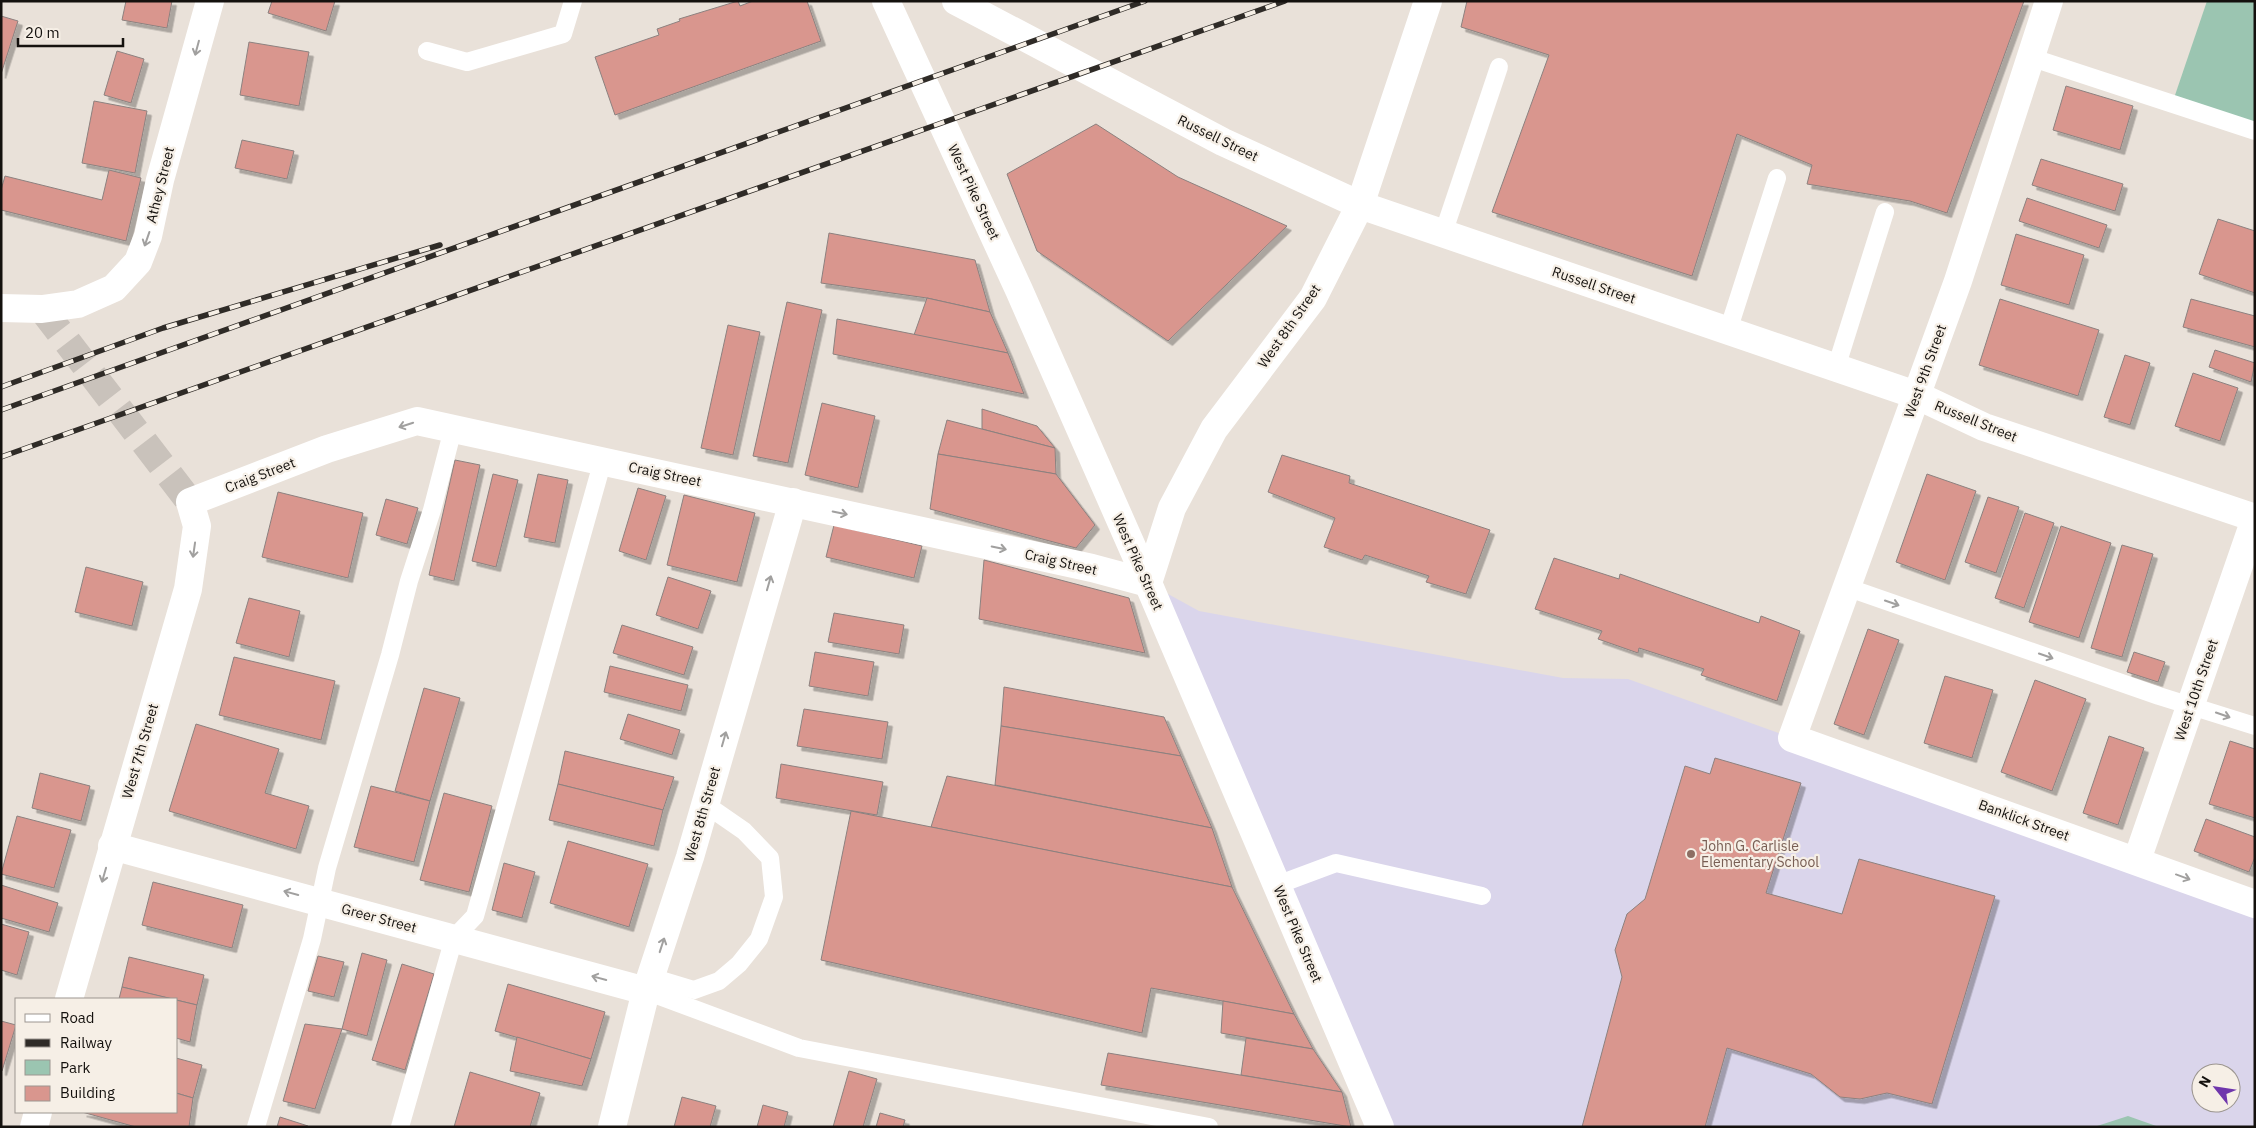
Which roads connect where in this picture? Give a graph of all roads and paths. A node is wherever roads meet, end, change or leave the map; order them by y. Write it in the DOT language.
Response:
graph roads {
  1 [pos="210,1"];
  2 [pos="886,1"];
  3 [pos="956,1"];
  4 [pos="1428,1"];
  5 [pos="2050,1"];
  6 [pos="576,2"];
  7 [pos="428,51"];
  8 [pos="2030,57"];
  9 [pos="1499,67"];
  10 [pos="2255,131"];
  11 [pos="1776,178"];
  12 [pos="1360,205"];
  13 [pos="1885,212"];
  14 [pos="1443,234"];
  15 [pos="1,308"];
  16 [pos="1728,331"];
  17 [pos="1836,368"];
  18 [pos="1916,395"];
  19 [pos="453,429"];
  20 [pos="603,460"];
  21 [pos="190,502"];
  22 [pos="793,502"];
  23 [pos="2255,519"];
  24 [pos="1148,583"];
  25 [pos="1846,587"];
  26 [pos="2192,704"];
  27 [pos="2255,726"];
  28 [pos="1792,738"];
  29 [pos="706,804"];
  30 [pos="112,846"];
  31 [pos="2137,860"];
  32 [pos="1277,885"];
  33 [pos="1482,896"];
  34 [pos="321,901"];
  35 [pos="2255,904"];
  36 [pos="454,938"];
  37 [pos="649,984"];
  38 [pos="69,998"];
  39 [pos="38,1113"];
  40 [pos="34,1127"];
  41 [pos="256,1127"];
  42 [pos="400,1127"];
  43 [pos="612,1127"];
  44 [pos="1209,1127"];
  45 [pos="1380,1127"];
  1 -- 15 [label="street, Athey Street, one-way"];
  2 -- 24 [label="street, West Pike Street"];
  3 -- 12 [label="street, Russell Street"];
  4 -- 12 [label="street, West 8th Street"];
  5 -- 8 [label="street, West 9th Street"];
  6 -- 7 [label="lane"];
  8 -- 10 [label="lane"];
  8 -- 18 [label="street, West 9th Street"];
  9 -- 14 [label="lane"];
  11 -- 16 [label="lane"];
  12 -- 14 [label="street, Russell Street"];
  12 -- 24 [label="street, West 8th Street"];
  13 -- 17 [label="lane"];
  14 -- 16 [label="street, Russell Street"];
  16 -- 17 [label="street, Russell Street"];
  17 -- 18 [label="street, Russell Street"];
  18 -- 23 [label="street, Russell Street"];
  18 -- 25 [label="street, West 9th Street"];
  19 -- 20 [label="street, Craig Street"];
  19 -- 21 [label="street, Craig Street, one-way"];
  19 -- 34 [label="lane"];
  20 -- 22 [label="street, Craig Street"];
  20 -- 36 [label="lane"];
  21 -- 30 [label="street, West 7th Street, one-way"];
  22 -- 24 [label="street, Craig Street, one-way"];
  29 -- 22 [label="street, West 8th Street, one-way"];
  23 -- 26 [label="street, West 10th Street"];
  24 -- 32 [label="street, West Pike Street"];
  25 -- 26 [label="lane, one-way"];
  25 -- 28 [label="street, West 9th Street"];
  26 -- 27 [label="lane, one-way"];
  26 -- 31 [label="street, West 10th Street"];
  28 -- 31 [label="street, Banklick Street"];
  37 -- 29 [label="street, West 8th Street, one-way"];
  29 -- 37 [label="lane"];
  34 -- 30 [label="street, Greer Street, one-way"];
  30 -- 38 [label="street, West 7th Street, one-way"];
  31 -- 35 [label="street, Banklick Street, one-way"];
  32 -- 33 [label="lane"];
  32 -- 45 [label="street, West Pike Street"];
  34 -- 36 [label="street, Greer Street"];
  34 -- 41 [label="lane"];
  37 -- 36 [label="street, Greer Street, one-way"];
  36 -- 42 [label="lane"];
  37 -- 43 [label="street, West 8th Street"];
  37 -- 44 [label="lane"];
  39 -- 40 [label="street"];
}
